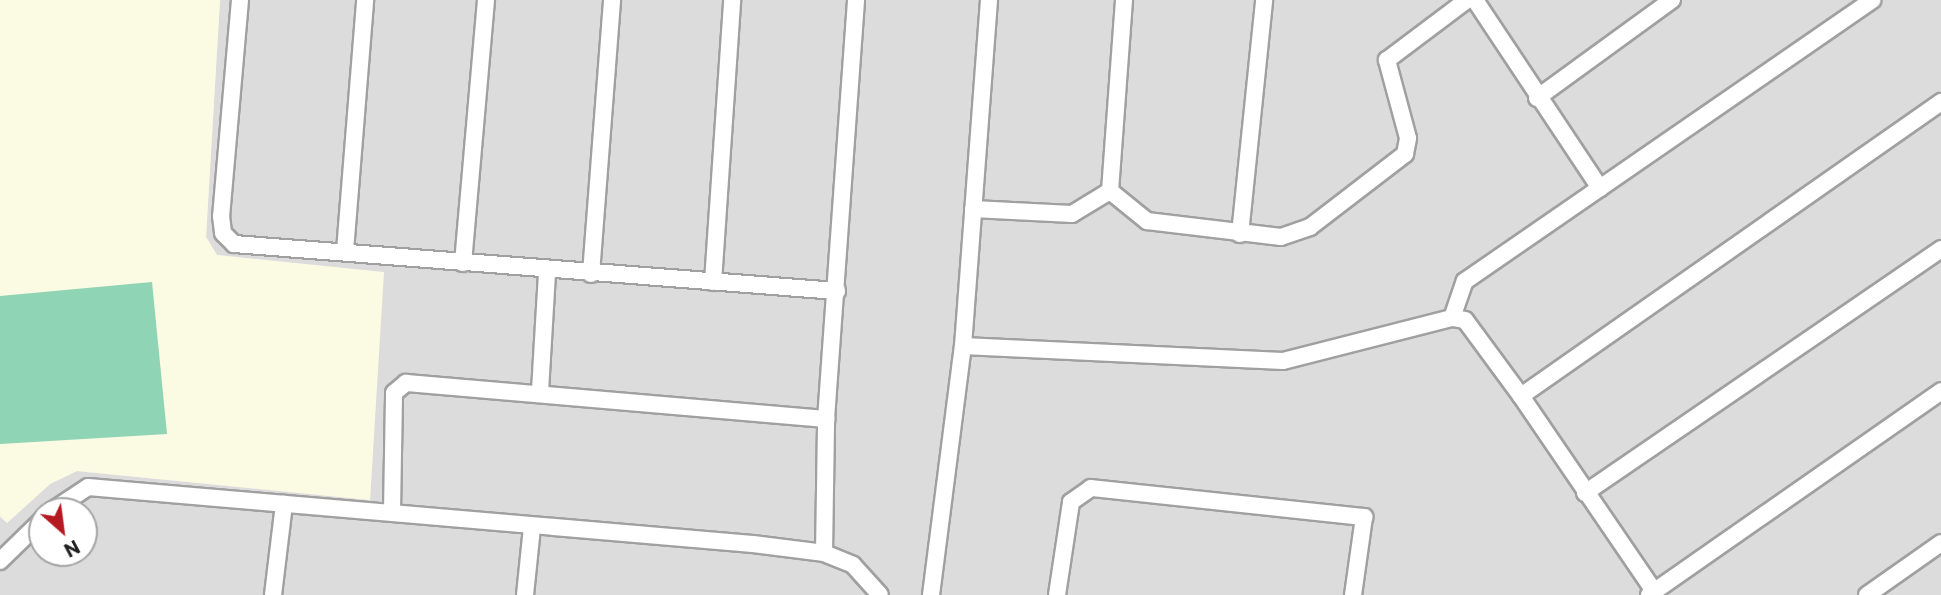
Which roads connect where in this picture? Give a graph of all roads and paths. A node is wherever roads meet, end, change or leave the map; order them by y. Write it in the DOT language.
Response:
graph roads {
  1 [pos="240,0"];
  2 [pos="365,0"];
  3 [pos="486,0"];
  4 [pos="612,0"];
  5 [pos="732,0"];
  6 [pos="856,0"];
  7 [pos="989,0"];
  8 [pos="1124,0"];
  9 [pos="1264,0"];
  10 [pos="1467,0"];
  11 [pos="1475,0"];
  12 [pos="1672,0"];
  13 [pos="1872,0"];
  14 [pos="1537,98"];
  15 [pos="1941,102"];
  16 [pos="1600,188"];
  17 [pos="1110,191"];
  18 [pos="973,209"];
  19 [pos="1240,234"];
  20 [pos="1941,249"];
  21 [pos="345,251"];
  22 [pos="463,263"];
  23 [pos="547,272"];
  24 [pos="591,274"];
  25 [pos="713,282"];
  26 [pos="837,291"];
  27 [pos="1452,318"];
  28 [pos="963,346"];
  29 [pos="540,391"];
  30 [pos="1941,391"];
  31 [pos="1521,396"];
  32 [pos="826,419"];
  33 [pos="1585,493"];
  34 [pos="73,497"];
  35 [pos="284,504"];
  36 [pos="392,511"];
  37 [pos="532,527"];
  38 [pos="28,533"];
  39 [pos="1941,543"];
  40 [pos="824,554"];
  41 [pos="2,556"];
  42 [pos="1652,593"];
  43 [pos="274,595"];
  44 [pos="525,595"];
  45 [pos="880,595"];
  46 [pos="931,595"];
  47 [pos="1058,595"];
  48 [pos="1353,595"];
  49 [pos="1867,595"];
  1 -- 21 [label="street"];
  2 -- 21 [label="street"];
  3 -- 22 [label="street"];
  4 -- 24 [label="street"];
  5 -- 25 [label="street"];
  6 -- 26 [label="street"];
  7 -- 18 [label="street"];
  8 -- 17 [label="street"];
  9 -- 19 [label="street"];
  10 -- 19 [label="street"];
  11 -- 14 [label="street"];
  12 -- 14 [label="street"];
  13 -- 16 [label="street"];
  14 -- 16 [label="street"];
  15 -- 31 [label="street"];
  16 -- 27 [label="street"];
  17 -- 18 [label="street"];
  17 -- 19 [label="street"];
  18 -- 28 [label="street"];
  20 -- 33 [label="street"];
  21 -- 22 [label="street"];
  22 -- 23 [label="street"];
  23 -- 24 [label="street"];
  23 -- 29 [label="street"];
  24 -- 25 [label="street"];
  25 -- 26 [label="street"];
  26 -- 32 [label="street"];
  27 -- 28 [label="street"];
  27 -- 31 [label="street"];
  28 -- 46 [label="street"];
  29 -- 32 [label="street"];
  29 -- 36 [label="street"];
  30 -- 42 [label="street"];
  31 -- 33 [label="street"];
  32 -- 40 [label="street"];
  33 -- 42 [label="street"];
  34 -- 35 [label="street"];
  35 -- 36 [label="street"];
  35 -- 43 [label="street"];
  36 -- 37 [label="street"];
  37 -- 40 [label="street"];
  37 -- 44 [label="street"];
  38 -- 41 [label="street"];
  39 -- 49 [label="street"];
  40 -- 45 [label="street"];
  47 -- 48 [label="street"];
}
